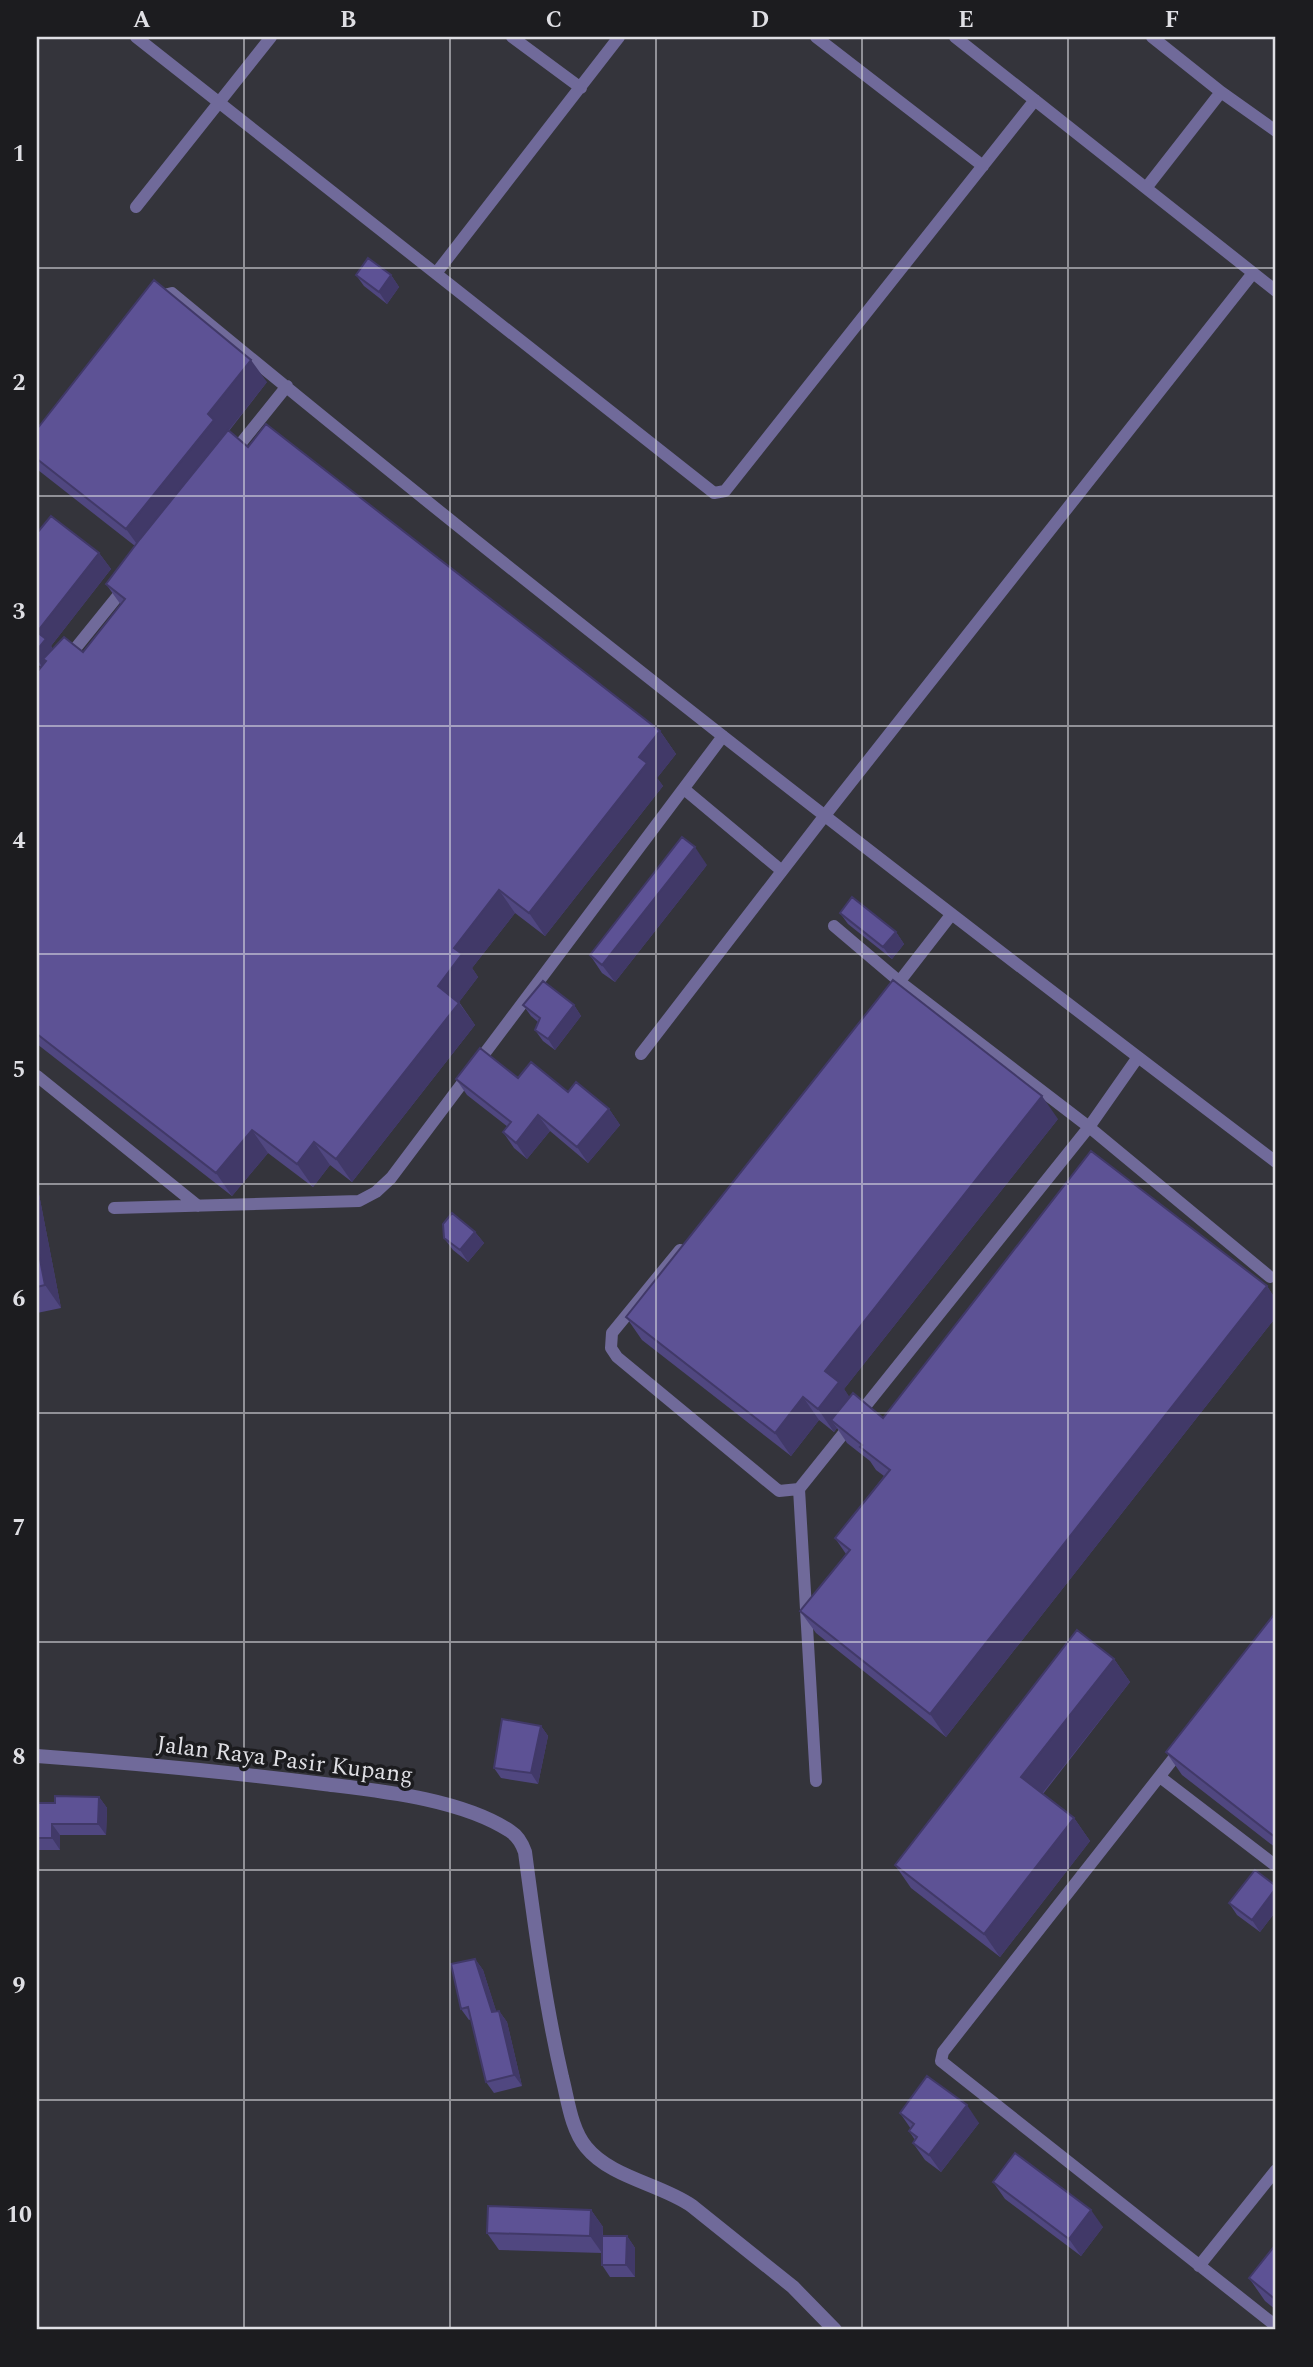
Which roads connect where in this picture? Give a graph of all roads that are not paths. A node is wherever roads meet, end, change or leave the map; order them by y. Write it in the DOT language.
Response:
graph roads {
  1 [pos="136,37"];
  2 [pos="271,37"];
  3 [pos="512,37"];
  4 [pos="619,37"];
  5 [pos="816,37"];
  6 [pos="955,37"];
  7 [pos="1152,37"];
  8 [pos="580,88"];
  9 [pos="1222,92"];
  10 [pos="1035,100"];
  11 [pos="221,102"];
  12 [pos="1276,131"];
  13 [pos="983,166"];
  14 [pos="1146,188"];
  15 [pos="136,207"];
  16 [pos="437,272"];
  17 [pos="1254,273"];
  18 [pos="1276,291"];
  19 [pos="145,310"];
  20 [pos="287,386"];
  21 [pos="226,461"];
  22 [pos="132,578"];
  23 [pos="54,674"];
  24 [pos="723,736"];
  25 [pos="684,789"];
  26 [pos="826,814"];
  27 [pos="782,871"];
  28 [pos="951,915"];
  29 [pos="834,926"];
  30 [pos="900,982"];
  31 [pos="882,1003"];
  32 [pos="641,1054"];
  33 [pos="1138,1057"];
  34 [pos="37,1076"];
  35 [pos="1089,1127"];
  36 [pos="1276,1162"];
  37 [pos="198,1206"];
  38 [pos="114,1209"];
  39 [pos="690,1237"];
  40 [pos="1270,1277"];
  41 [pos="799,1489"];
  42 [pos="1193,1734"];
  43 [pos="37,1756"];
  44 [pos="1160,1777"];
  45 [pos="816,1781"];
  46 [pos="1276,1866"];
  47 [pos="1276,2170"];
  48 [pos="1199,2266"];
  49 [pos="1276,2326"];
  50 [pos="835,2330"];
  1 -- 11 [label="lane"];
  2 -- 11 [label="lane"];
  3 -- 8 [label="lane"];
  4 -- 8 [label="lane"];
  5 -- 13 [label="lane"];
  6 -- 10 [label="lane"];
  7 -- 9 [label="lane"];
  8 -- 16 [label="lane"];
  9 -- 12 [label="lane"];
  9 -- 14 [label="lane"];
  10 -- 13 [label="lane"];
  10 -- 14 [label="lane"];
  11 -- 15 [label="lane"];
  11 -- 16 [label="lane"];
  13 -- 16 [label="lane"];
  14 -- 17 [label="lane"];
  17 -- 18 [label="lane"];
  17 -- 26 [label="lane"];
  19 -- 20 [label="lane"];
  20 -- 21 [label="lane"];
  20 -- 24 [label="lane"];
  22 -- 23 [label="lane"];
  24 -- 25 [label="lane"];
  24 -- 26 [label="lane"];
  25 -- 27 [label="lane"];
  25 -- 37 [label="lane"];
  26 -- 27 [label="lane"];
  26 -- 28 [label="lane"];
  27 -- 32 [label="lane"];
  28 -- 30 [label="lane"];
  28 -- 33 [label="lane"];
  29 -- 30 [label="lane"];
  30 -- 31 [label="lane"];
  30 -- 35 [label="lane"];
  33 -- 35 [label="lane"];
  33 -- 36 [label="lane"];
  34 -- 37 [label="lane"];
  35 -- 40 [label="lane"];
  35 -- 41 [label="lane"];
  37 -- 38 [label="lane"];
  39 -- 41 [label="lane"];
  41 -- 45 [label="lane"];
  42 -- 44 [label="lane"];
  43 -- 50 [label="street, Jalan Raya Pasir Kupang"];
  44 -- 46 [label="lane"];
  44 -- 48 [label="lane"];
  47 -- 48 [label="lane"];
  48 -- 49 [label="lane"];
}
